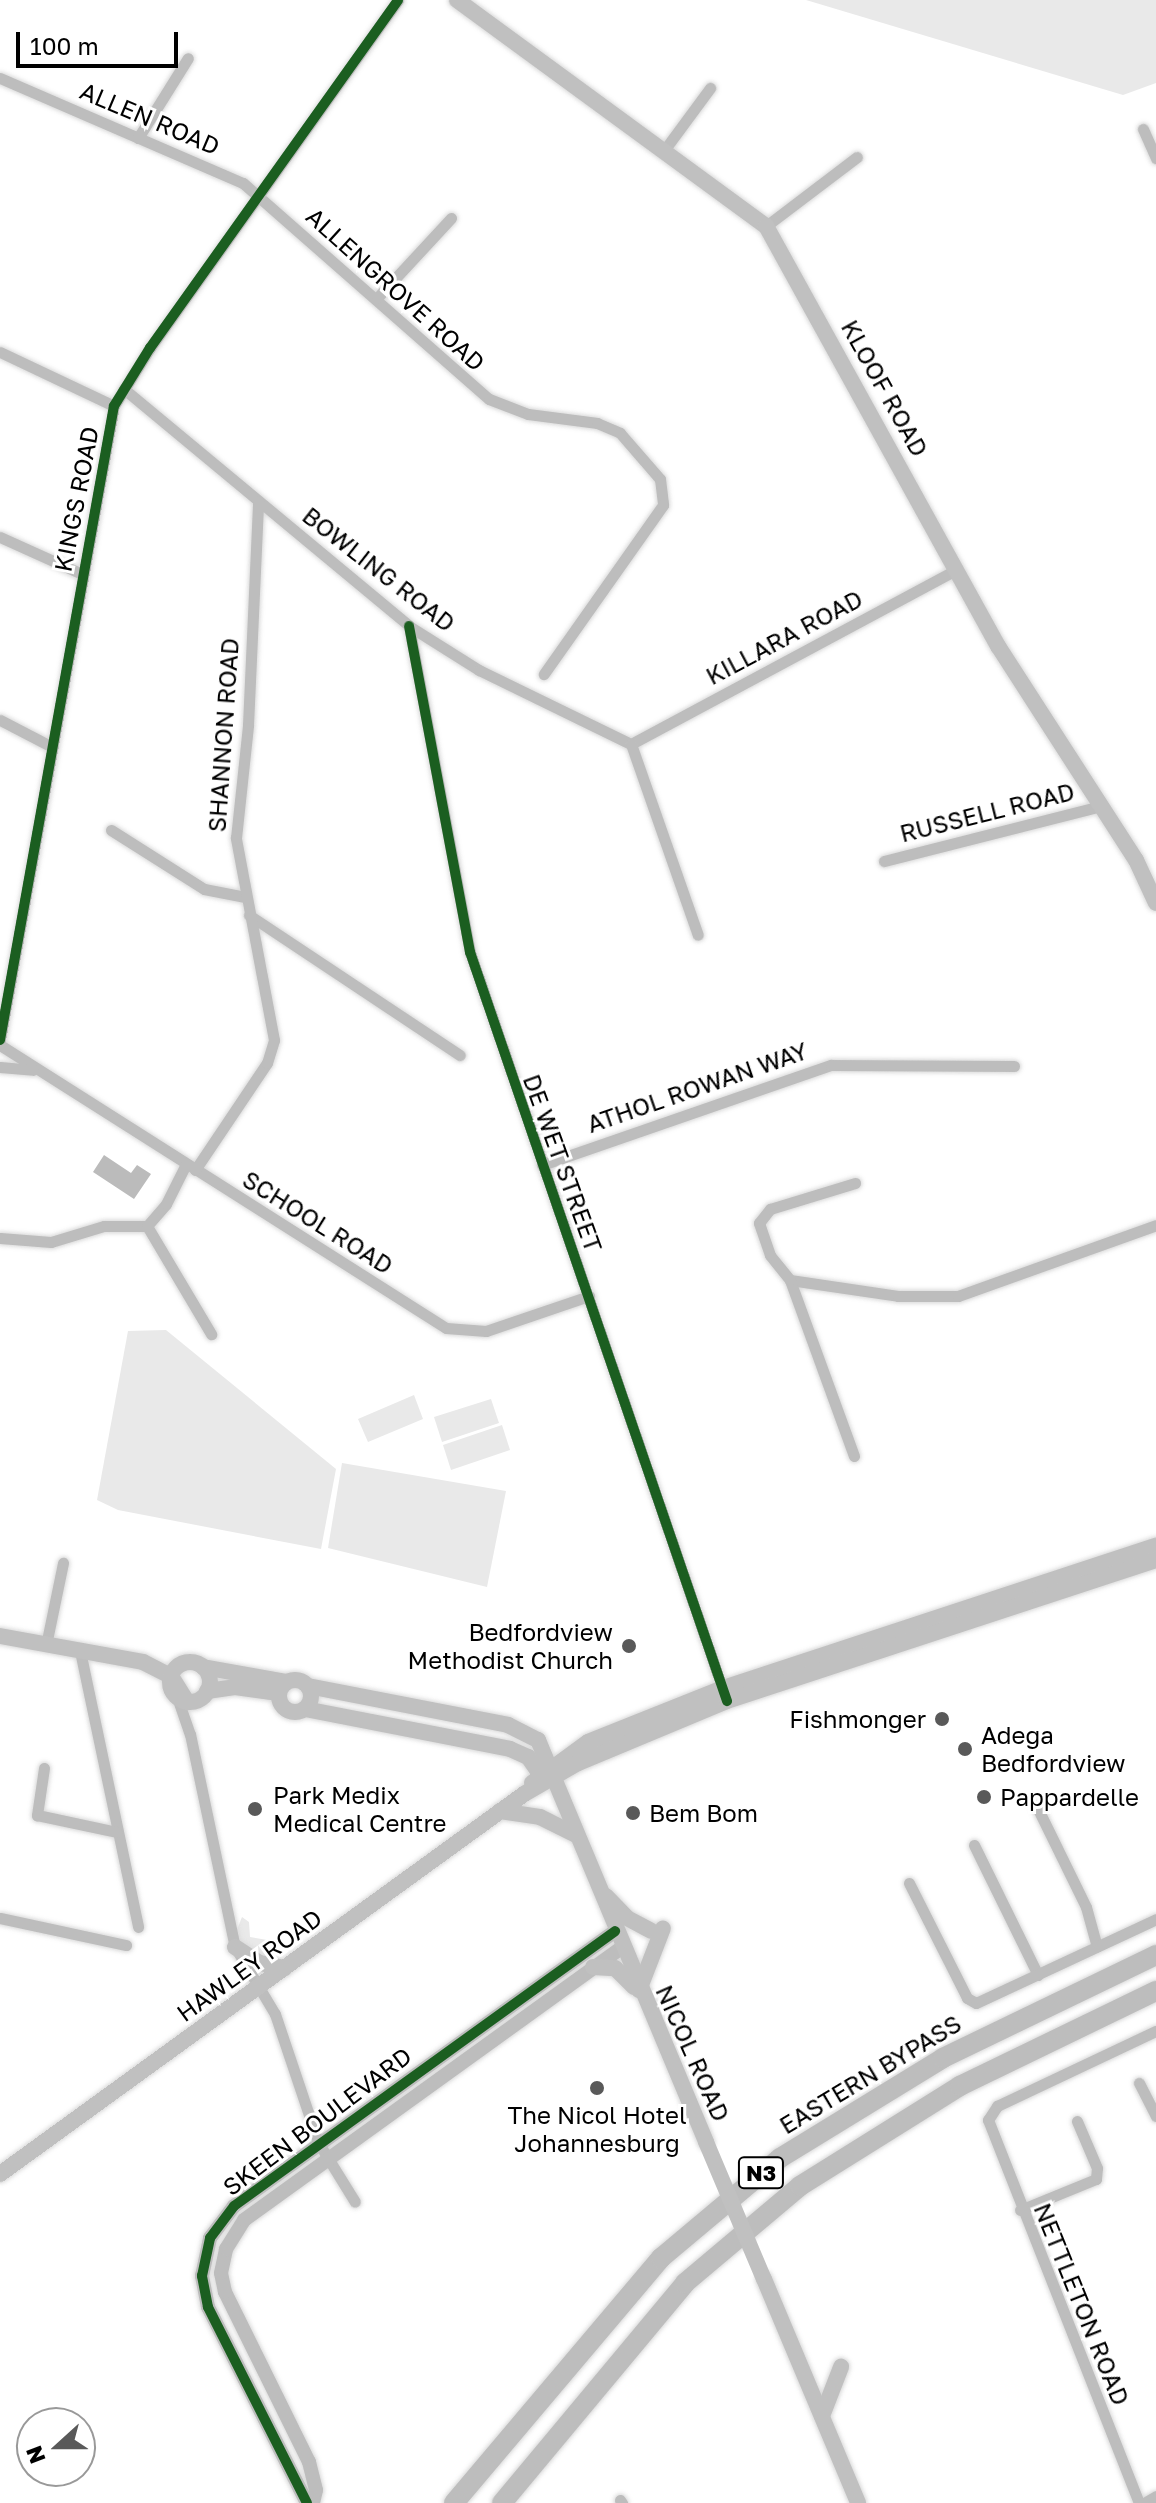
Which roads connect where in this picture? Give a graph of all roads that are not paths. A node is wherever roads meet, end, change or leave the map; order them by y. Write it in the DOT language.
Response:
graph roads {
  1 [pos="398,0"];
  2 [pos="457,0"];
  3 [pos="188,58"];
  4 [pos="0,78"];
  5 [pos="710,88"];
  6 [pos="1143,129"];
  7 [pos="138,138"];
  8 [pos="665,149"];
  9 [pos="857,157"];
  10 [pos="1156,158"];
  11 [pos="261,196"];
  12 [pos="276,210"];
  13 [pos="451,218"];
  14 [pos="766,226"];
  15 [pos="377,298"];
  16 [pos="0,352"];
  17 [pos="124,389"];
  18 [pos="114,406"];
  19 [pos="258,501"];
  20 [pos="0,537"];
  21 [pos="957,569"];
  22 [pos="82,574"];
  23 [pos="409,626"];
  24 [pos="544,674"];
  25 [pos="0,720"];
  26 [pos="631,744"];
  27 [pos="52,747"];
  28 [pos="1101,806"];
  29 [pos="111,830"];
  30 [pos="884,861"];
  31 [pos="245,897"];
  32 [pos="1156,903"];
  33 [pos="249,915"];
  34 [pos="698,935"];
  35 [pos="4,999"];
  36 [pos="0,1043"];
  37 [pos="460,1055"];
  38 [pos="1014,1066"];
  39 [pos="0,1067"];
  40 [pos="41,1072"];
  41 [pos="542,1165"];
  42 [pos="190,1167"];
  43 [pos="855,1183"];
  44 [pos="1156,1225"];
  45 [pos="147,1226"];
  46 [pos="0,1238"];
  47 [pos="790,1280"];
  48 [pos="589,1296"];
  49 [pos="211,1334"];
  50 [pos="854,1456"];
  51 [pos="1156,1546"];
  52 [pos="1156,1560"];
  53 [pos="63,1563"];
  54 [pos="1085,1578"];
  55 [pos="946,1622"];
  56 [pos="0,1636"];
  57 [pos="46,1645"];
  58 [pos="80,1651"];
  59 [pos="106,1655"];
  60 [pos="203,1667"];
  61 [pos="178,1685"];
  62 [pos="308,1686"];
  63 [pos="282,1688"];
  64 [pos="207,1691"];
  65 [pos="725,1695"];
  66 [pos="305,1709"];
  67 [pos="492,1723"];
  68 [pos="538,1740"];
  69 [pos="488,1745"];
  70 [pos="574,1758"];
  71 [pos="44,1768"];
  72 [pos="548,1774"];
  73 [pos="1037,1807"];
  74 [pos="500,1811"];
  75 [pos="116,1832"];
  76 [pos="576,1835"];
  77 [pos="974,1845"];
  78 [pos="909,1883"];
  79 [pos="599,1889"];
  80 [pos="0,1918"];
  81 [pos="1156,1919"];
  82 [pos="138,1927"];
  83 [pos="615,1931"];
  84 [pos="126,1945"];
  85 [pos="235,1947"];
  86 [pos="1097,1947"];
  87 [pos="621,1948"];
  88 [pos="1156,1955"];
  89 [pos="593,1967"];
  90 [pos="284,1968"];
  91 [pos="1038,1975"];
  92 [pos="257,1987"];
  93 [pos="1156,1991"];
  94 [pos="641,1994"];
  95 [pos="1155,2033"];
  96 [pos="414,2073"];
  97 [pos="1139,2083"];
  98 [pos="432,2084"];
  99 [pos="1156,2116"];
  100 [pos="1077,2121"];
  101 [pos="318,2142"];
  102 [pos="328,2157"];
  103 [pos="0,2174"];
  104 [pos="355,2202"];
  105 [pos="1020,2210"];
  106 [pos="249,2346"];
  107 [pos="233,2355"];
  108 [pos="841,2367"];
  109 [pos="822,2416"];
  110 [pos="295,2436"];
  111 [pos="280,2443"];
  112 [pos="1156,2496"];
  113 [pos="307,2503"];
  114 [pos="313,2503"];
  115 [pos="454,2503"];
  116 [pos="502,2503"];
  117 [pos="858,2503"];
  118 [pos="1142,2503"];
  1 -- 11 [label="street, KINGS ROAD"];
  2 -- 8 [label="main road, KLOOF ROAD"];
  3 -- 7 [label="street"];
  4 -- 7 [label="street, ALLEN ROAD"];
  5 -- 8 [label="street"];
  6 -- 10 [label="street"];
  7 -- 11 [label="street, ALLEN ROAD"];
  8 -- 14 [label="main road, KLOOF ROAD"];
  9 -- 14 [label="street"];
  11 -- 12 [label="street, ALLEN ROAD"];
  11 -- 17 [label="street, KINGS ROAD"];
  12 -- 15 [label="street, ALLENGROVE ROAD"];
  13 -- 15 [label="street"];
  14 -- 21 [label="main road, KLOOF ROAD"];
  15 -- 24 [label="street, ALLENGROVE ROAD"];
  16 -- 18 [label="street"];
  17 -- 18 [label="street, KINGS ROAD"];
  17 -- 19 [label="street, BOWLING ROAD"];
  18 -- 22 [label="street, KINGS ROAD"];
  19 -- 23 [label="street, BOWLING ROAD"];
  19 -- 31 [label="street, SHANNON ROAD"];
  20 -- 22 [label="street"];
  21 -- 26 [label="street, KILLARA ROAD"];
  21 -- 28 [label="main road, KLOOF ROAD"];
  22 -- 27 [label="street, KINGS ROAD"];
  23 -- 26 [label="street, BOWLING ROAD"];
  23 -- 41 [label="street, DE WET STREET"];
  25 -- 27 [label="street"];
  26 -- 34 [label="street"];
  27 -- 35 [label="street, KINGS ROAD"];
  28 -- 30 [label="street, RUSSELL ROAD"];
  28 -- 32 [label="main road, KLOOF ROAD"];
  29 -- 31 [label="street"];
  31 -- 33 [label="street, SHANNON ROAD"];
  33 -- 37 [label="street"];
  33 -- 42 [label="street, SHANNON ROAD"];
  35 -- 36 [label="street, KINGS ROAD"];
  36 -- 40 [label="street, SCHOOL ROAD"];
  38 -- 41 [label="street, ATHOL ROWAN WAY"];
  39 -- 40 [label="street, SCHOOL ROAD"];
  40 -- 42 [label="street, SCHOOL ROAD"];
  41 -- 48 [label="street, DE WET STREET"];
  42 -- 45 [label="street, SHANNON ROAD"];
  42 -- 48 [label="street, SCHOOL ROAD"];
  43 -- 47 [label="street"];
  44 -- 47 [label="street"];
  45 -- 46 [label="street"];
  45 -- 49 [label="street"];
  47 -- 50 [label="street"];
  48 -- 65 [label="street, DE WET STREET"];
  51 -- 54 [label="main road"];
  52 -- 54 [label="main road"];
  53 -- 57 [label="street"];
  54 -- 55 [label="main road"];
  55 -- 65 [label="main road"];
  55 -- 65 [label="main road"];
  56 -- 57 [label="main road"];
  57 -- 58 [label="main road"];
  58 -- 59 [label="main road"];
  58 -- 75 [label="street"];
  59 -- 61 [label="main road"];
  59 -- 61 [label="main road"];
  60 -- 61 [label="main road"];
  60 -- 63 [label="main road"];
  60 -- 64 [label="main road"];
  61 -- 64 [label="main road"];
  61 -- 85 [label="street"];
  62 -- 63 [label="main road"];
  62 -- 66 [label="main road"];
  62 -- 67 [label="main road"];
  63 -- 64 [label="main road"];
  63 -- 66 [label="main road"];
  65 -- 70 [label="main road"];
  66 -- 69 [label="main road"];
  67 -- 68 [label="main road"];
  67 -- 69 [label="main road"];
  68 -- 70 [label="main road"];
  68 -- 72 [label="main road, NICOL ROAD"];
  69 -- 72 [label="main road"];
  70 -- 72 [label="main road"];
  71 -- 75 [label="street"];
  72 -- 74 [label="main road, HAWLEY ROAD"];
  72 -- 76 [label="main road, NICOL ROAD"];
  73 -- 86 [label="street"];
  74 -- 76 [label="main road"];
  74 -- 90 [label="main road, HAWLEY ROAD"];
  75 -- 82 [label="street"];
  76 -- 79 [label="main road, NICOL ROAD"];
  77 -- 91 [label="street"];
  78 -- 91 [label="street"];
  79 -- 83 [label="main road, NICOL ROAD"];
  79 -- 94 [label="main road"];
  80 -- 84 [label="street"];
  81 -- 86 [label="street"];
  83 -- 87 [label="main road, NICOL ROAD"];
  83 -- 96 [label="street, SKEEN BOULEVARD"];
  85 -- 90 [label="main road"];
  85 -- 92 [label="street"];
  86 -- 91 [label="street"];
  87 -- 89 [label="street, SKEEN BOULEVARD"];
  87 -- 94 [label="main road, NICOL ROAD"];
  88 -- 115 [label="highway, EASTERN BYPASS / N3"];
  89 -- 94 [label="main road"];
  89 -- 98 [label="street, SKEEN BOULEVARD"];
  90 -- 92 [label="main road, HAWLEY ROAD"];
  92 -- 101 [label="street"];
  92 -- 103 [label="main road, HAWLEY ROAD"];
  93 -- 116 [label="highway, N3"];
  94 -- 109 [label="main road, NICOL ROAD, bridge"];
  95 -- 105 [label="street, NETTLETON ROAD"];
  96 -- 98 [label="street"];
  96 -- 101 [label="street, SKEEN BOULEVARD"];
  97 -- 99 [label="street"];
  98 -- 102 [label="street, SKEEN BOULEVARD"];
  100 -- 105 [label="street"];
  101 -- 102 [label="street"];
  101 -- 107 [label="street, SKEEN BOULEVARD"];
  102 -- 104 [label="street"];
  102 -- 106 [label="street, SKEEN BOULEVARD"];
  105 -- 118 [label="street, NETTLETON ROAD"];
  106 -- 107 [label="street"];
  106 -- 110 [label="street, SKEEN BOULEVARD"];
  107 -- 111 [label="street, SKEEN BOULEVARD"];
  108 -- 109 [label="main road"];
  109 -- 117 [label="main road, NICOL ROAD"];
  110 -- 111 [label="street"];
  110 -- 114 [label="street, SKEEN BOULEVARD"];
  111 -- 113 [label="street, SKEEN BOULEVARD"];
  112 -- 118 [label="street"];
}
